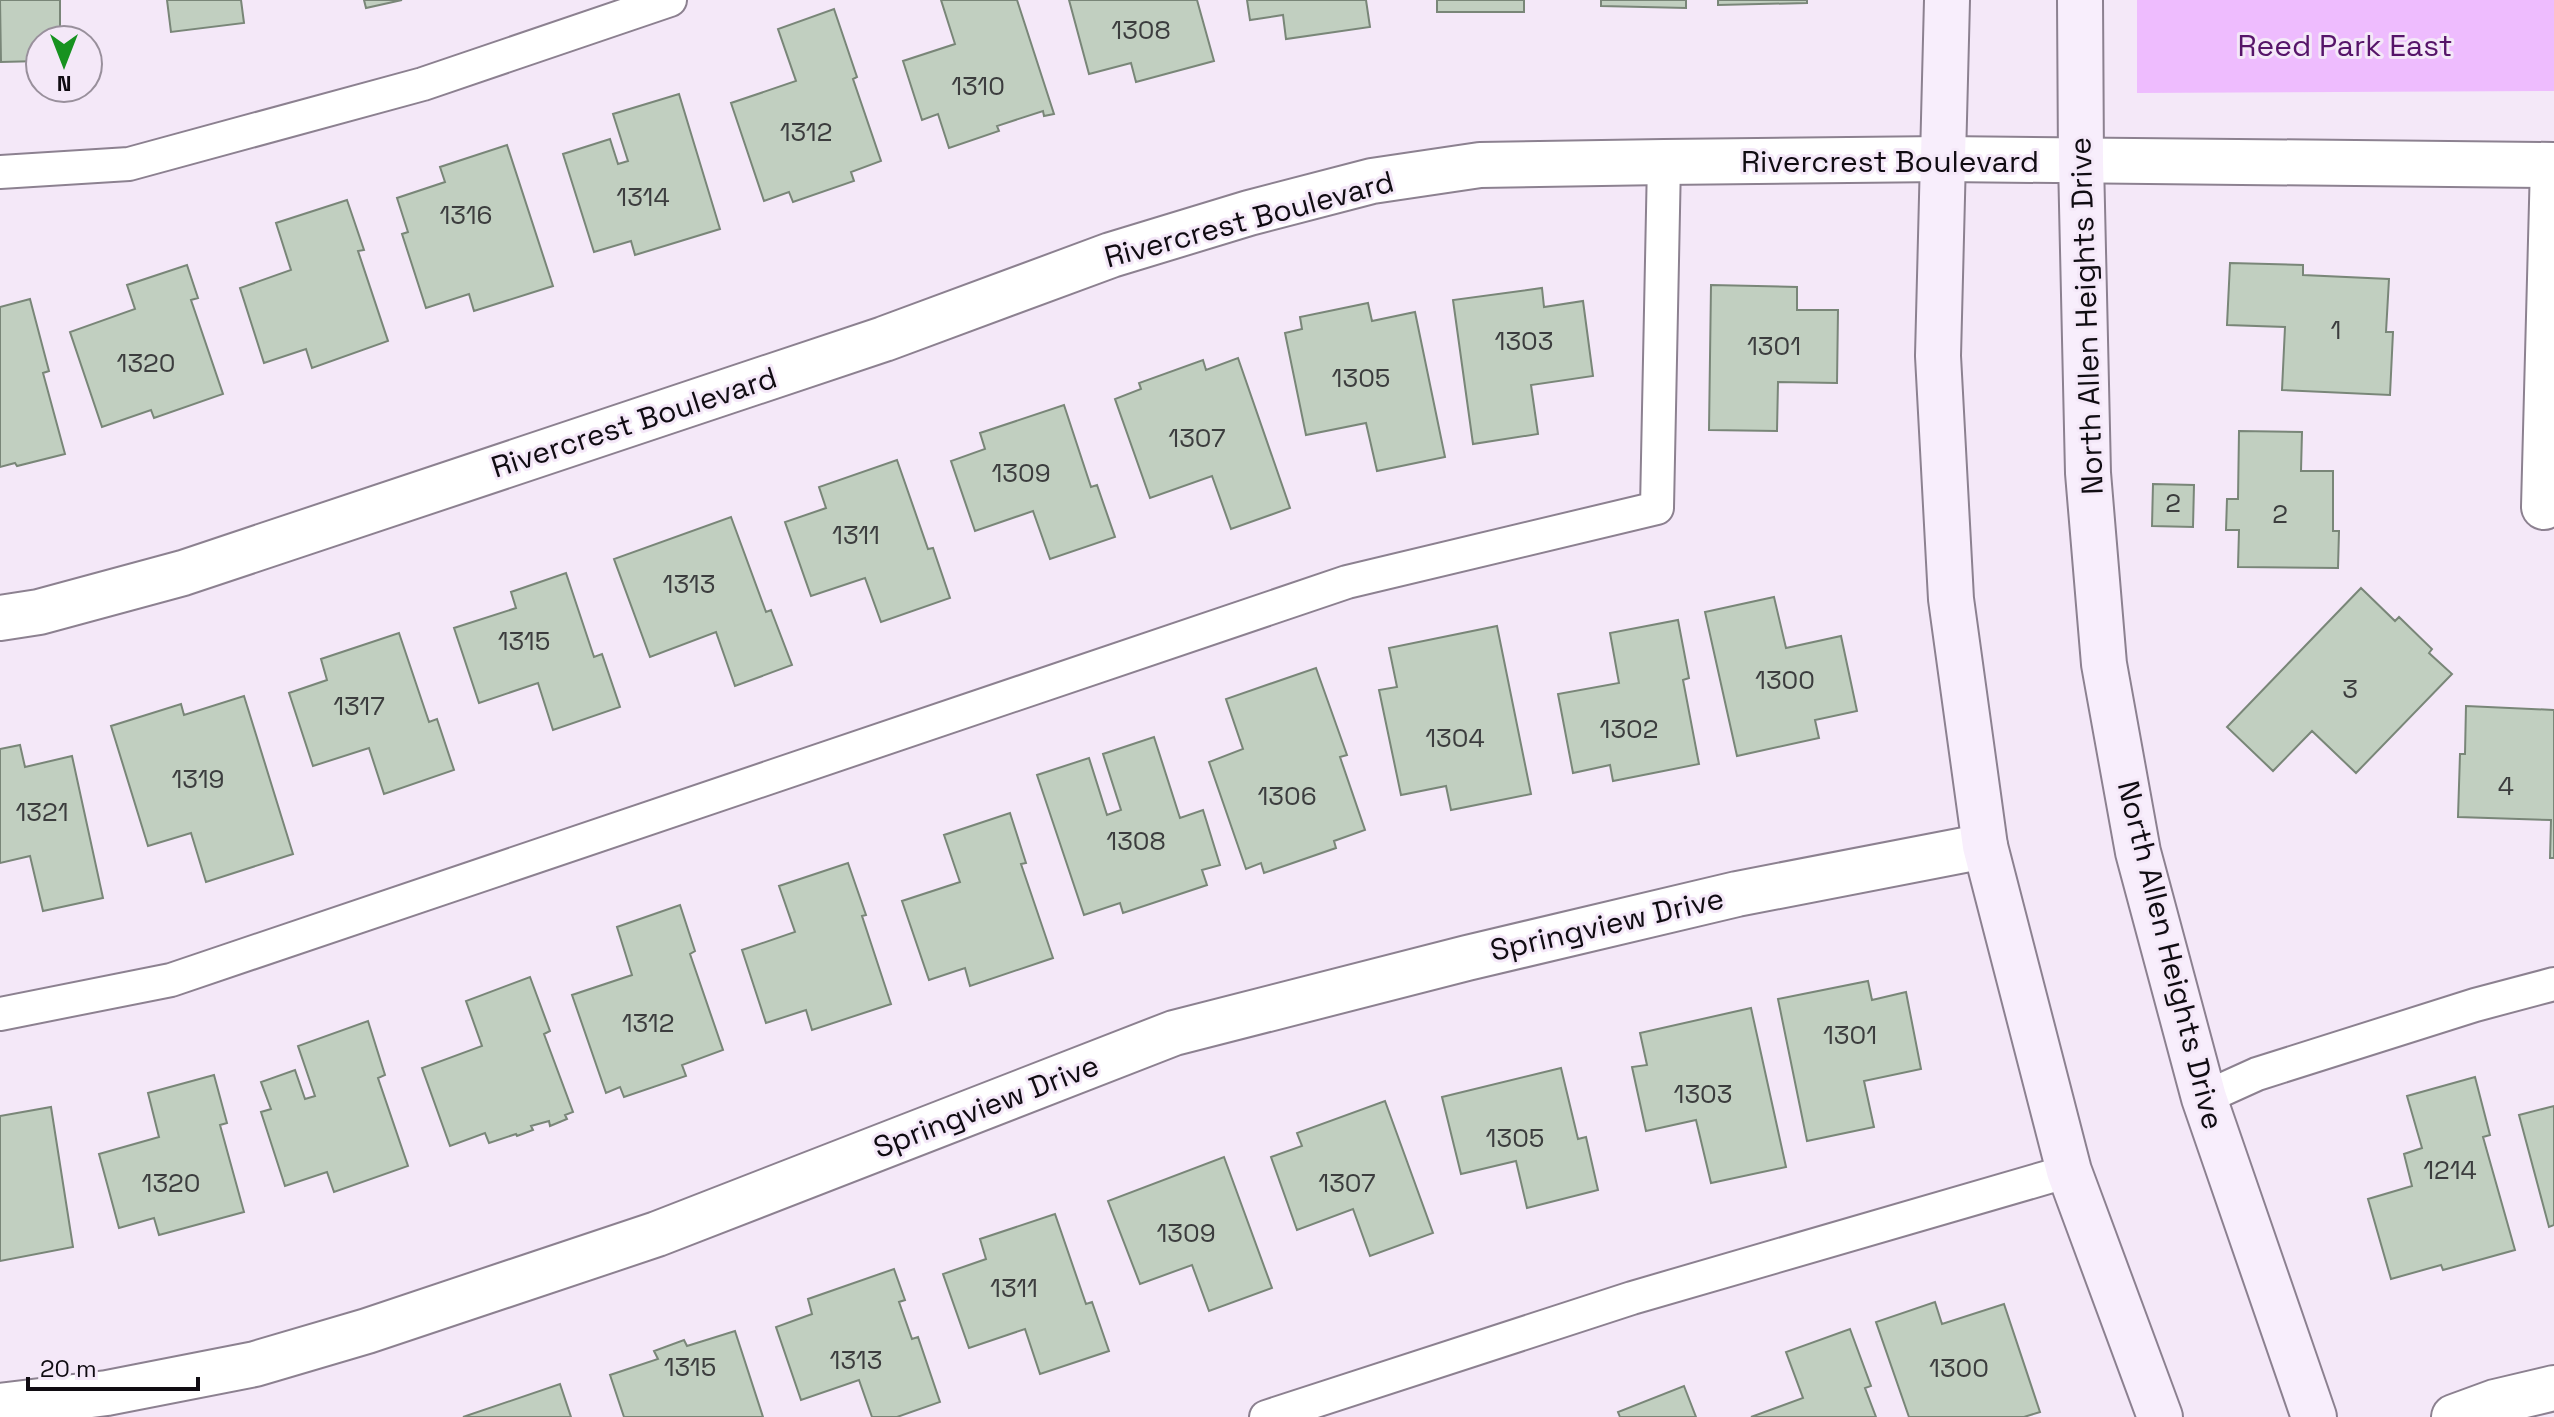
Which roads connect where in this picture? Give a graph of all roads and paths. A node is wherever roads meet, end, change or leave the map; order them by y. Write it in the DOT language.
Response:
graph roads {
  1 [pos="670,0"];
  2 [pos="1947,0"];
  3 [pos="2080,0"];
  4 [pos="1943,159"];
  5 [pos="2081,161"];
  6 [pos="1664,162"];
  7 [pos="2553,165"];
  8 [pos="0,172"];
  9 [pos="2544,507"];
  10 [pos="0,618"];
  11 [pos="1985,846"];
  12 [pos="2554,984"];
  13 [pos="0,1014"];
  14 [pos="2204,1098"];
  15 [pos="2069,1171"];
  16 [pos="2554,1388"];
  17 [pos="0,1406"];
  18 [pos="1266,1417"];
  19 [pos="2160,1417"];
  20 [pos="2314,1417"];
  21 [pos="2454,1417"];
  1 -- 8 [label="lane"];
  2 -- 4 [label="main road"];
  3 -- 5 [label="main road, North Allen Heights Drive"];
  4 -- 5 [label="street, Rivercrest Boulevard"];
  4 -- 6 [label="street, Rivercrest Boulevard"];
  4 -- 11 [label="main road"];
  5 -- 7 [label="street, Rivercrest Boulevard"];
  5 -- 14 [label="main road, North Allen Heights Drive"];
  6 -- 10 [label="street, Rivercrest Boulevard"];
  6 -- 13 [label="lane"];
  7 -- 9 [label="street"];
  11 -- 15 [label="main road"];
  11 -- 17 [label="street, Springview Drive"];
  12 -- 14 [label="lane"];
  14 -- 20 [label="main road, North Allen Heights Drive"];
  15 -- 18 [label="lane"];
  15 -- 19 [label="main road"];
  16 -- 21 [label="street"];
}
